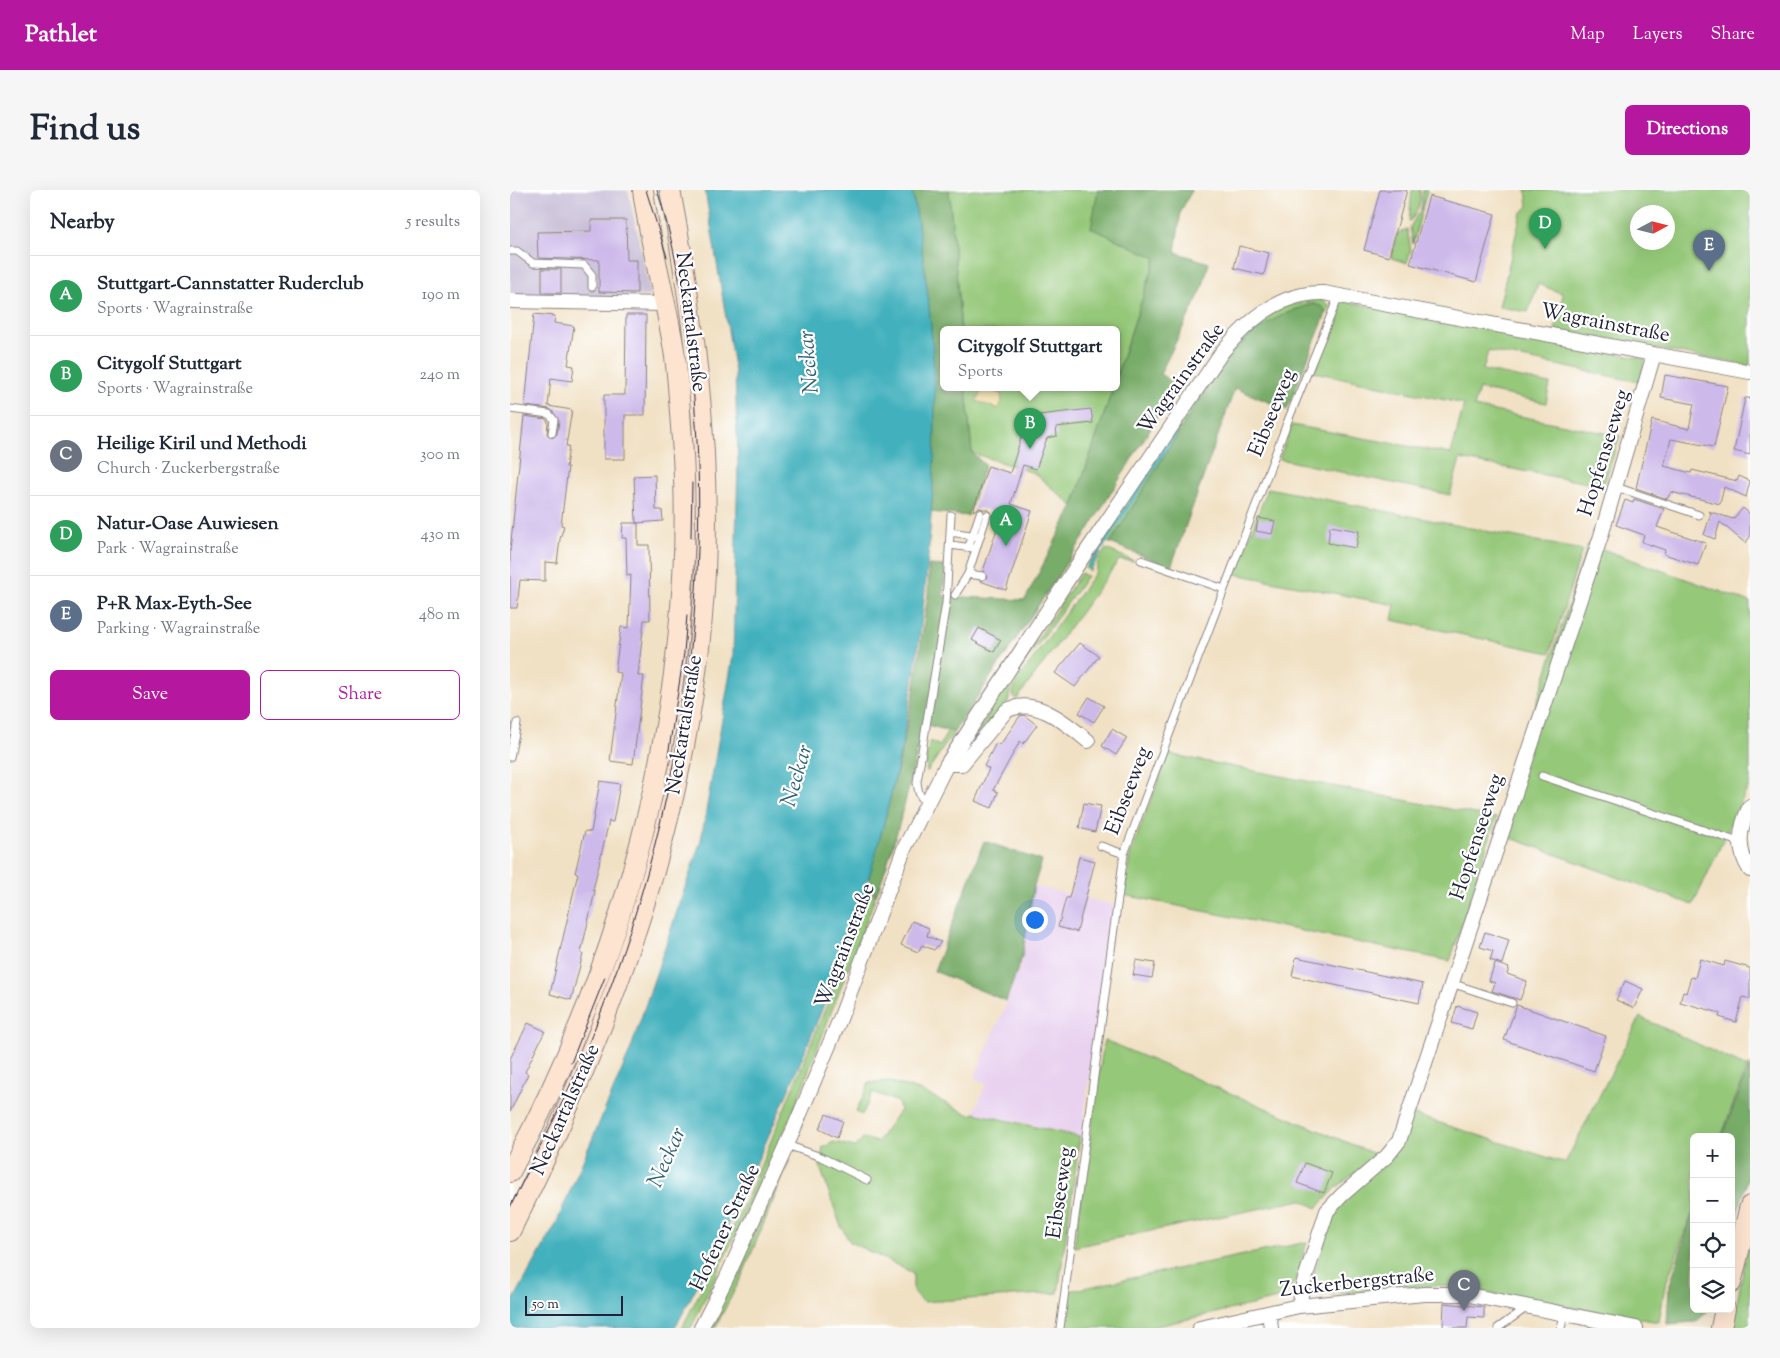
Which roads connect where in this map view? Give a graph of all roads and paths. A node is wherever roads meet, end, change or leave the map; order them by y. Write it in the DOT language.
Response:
graph roads {
  1 [pos="643,190"];
  2 [pos="670,190"];
  3 [pos="510,251"];
  4 [pos="592,287"];
  5 [pos="1339,295"];
  6 [pos="510,301"];
  7 [pos="665,304"];
  8 [pos="1654,354"];
  9 [pos="1750,372"];
  10 [pos="510,409"];
  11 [pos="552,433"];
  12 [pos="1616,487"];
  13 [pos="951,514"];
  14 [pos="983,514"];
  15 [pos="1699,515"];
  16 [pos="950,532"];
  17 [pos="976,536"];
  18 [pos="950,545"];
  19 [pos="972,548"];
  20 [pos="1141,560"];
  21 [pos="968,574"];
  22 [pos="982,576"];
  23 [pos="1224,589"];
  24 [pos="956,595"];
  25 [pos="517,723"];
  26 [pos="1088,741"];
  27 [pos="510,757"];
  28 [pos="947,764"];
  29 [pos="1542,776"];
  30 [pos="927,802"];
  31 [pos="1749,810"];
  32 [pos="1739,842"];
  33 [pos="1101,846"];
  34 [pos="1124,854"];
  35 [pos="1750,870"];
  36 [pos="1451,982"];
  37 [pos="1512,1003"];
  38 [pos="787,1145"];
  39 [pos="510,1172"];
  40 [pos="867,1180"];
  41 [pos="1750,1206"];
  42 [pos="510,1231"];
  43 [pos="1735,1268"];
  44 [pos="1299,1306"];
  45 [pos="1526,1307"];
  46 [pos="1269,1312"];
  47 [pos="1724,1313"];
  48 [pos="1562,1322"];
  49 [pos="701,1328"];
  50 [pos="1060,1328"];
  51 [pos="1200,1328"];
  52 [pos="1271,1328"];
  53 [pos="1498,1328"];
  54 [pos="1636,1328"];
  55 [pos="1721,1328"];
  1 -- 7 [label="main road, Neckartalstraße"];
  2 -- 42 [label="main road, Neckartalstraße"];
  3 -- 4 [label="lane"];
  5 -- 8 [label="street, Wagrainstraße"];
  5 -- 23 [label="lane, Eibseeweg"];
  5 -- 28 [label="street, Wagrainstraße"];
  6 -- 7 [label="street"];
  7 -- 39 [label="main road, Neckartalstraße"];
  8 -- 9 [label="street, Wagrainstraße"];
  8 -- 12 [label="street, Hopfenseeweg"];
  10 -- 11 [label="lane"];
  12 -- 15 [label="lane"];
  12 -- 36 [label="street, Hopfenseeweg"];
  13 -- 16 [label="lane"];
  14 -- 17 [label="lane"];
  16 -- 17 [label="lane"];
  16 -- 18 [label="lane"];
  17 -- 19 [label="lane"];
  18 -- 19 [label="lane"];
  18 -- 30 [label="lane"];
  19 -- 21 [label="lane"];
  20 -- 23 [label="lane"];
  21 -- 22 [label="lane"];
  21 -- 24 [label="lane"];
  23 -- 34 [label="lane, Eibseeweg"];
  25 -- 27 [label="lane"];
  26 -- 28 [label="street"];
  28 -- 30 [label="street, Wagrainstraße"];
  29 -- 32 [label="lane"];
  30 -- 38 [label="street, Wagrainstraße"];
  31 -- 32 [label="street"];
  32 -- 35 [label="street"];
  33 -- 34 [label="lane"];
  34 -- 50 [label="lane, Eibseeweg"];
  36 -- 37 [label="lane"];
  36 -- 44 [label="street, Hopfenseeweg"];
  38 -- 40 [label="lane"];
  38 -- 49 [label="street, Hofener Straße"];
  41 -- 43 [label="main road"];
  44 -- 45 [label="street, Zuckerbergstraße"];
  44 -- 46 [label="street, Zuckerbergstraße"];
  45 -- 48 [label="street, Zuckerbergstraße"];
  45 -- 53 [label="lane"];
  46 -- 51 [label="street, Zuckerbergstraße"];
  46 -- 52 [label="street"];
  47 -- 55 [label="main road"];
  48 -- 54 [label="street, Zuckerbergstraße"];
}
